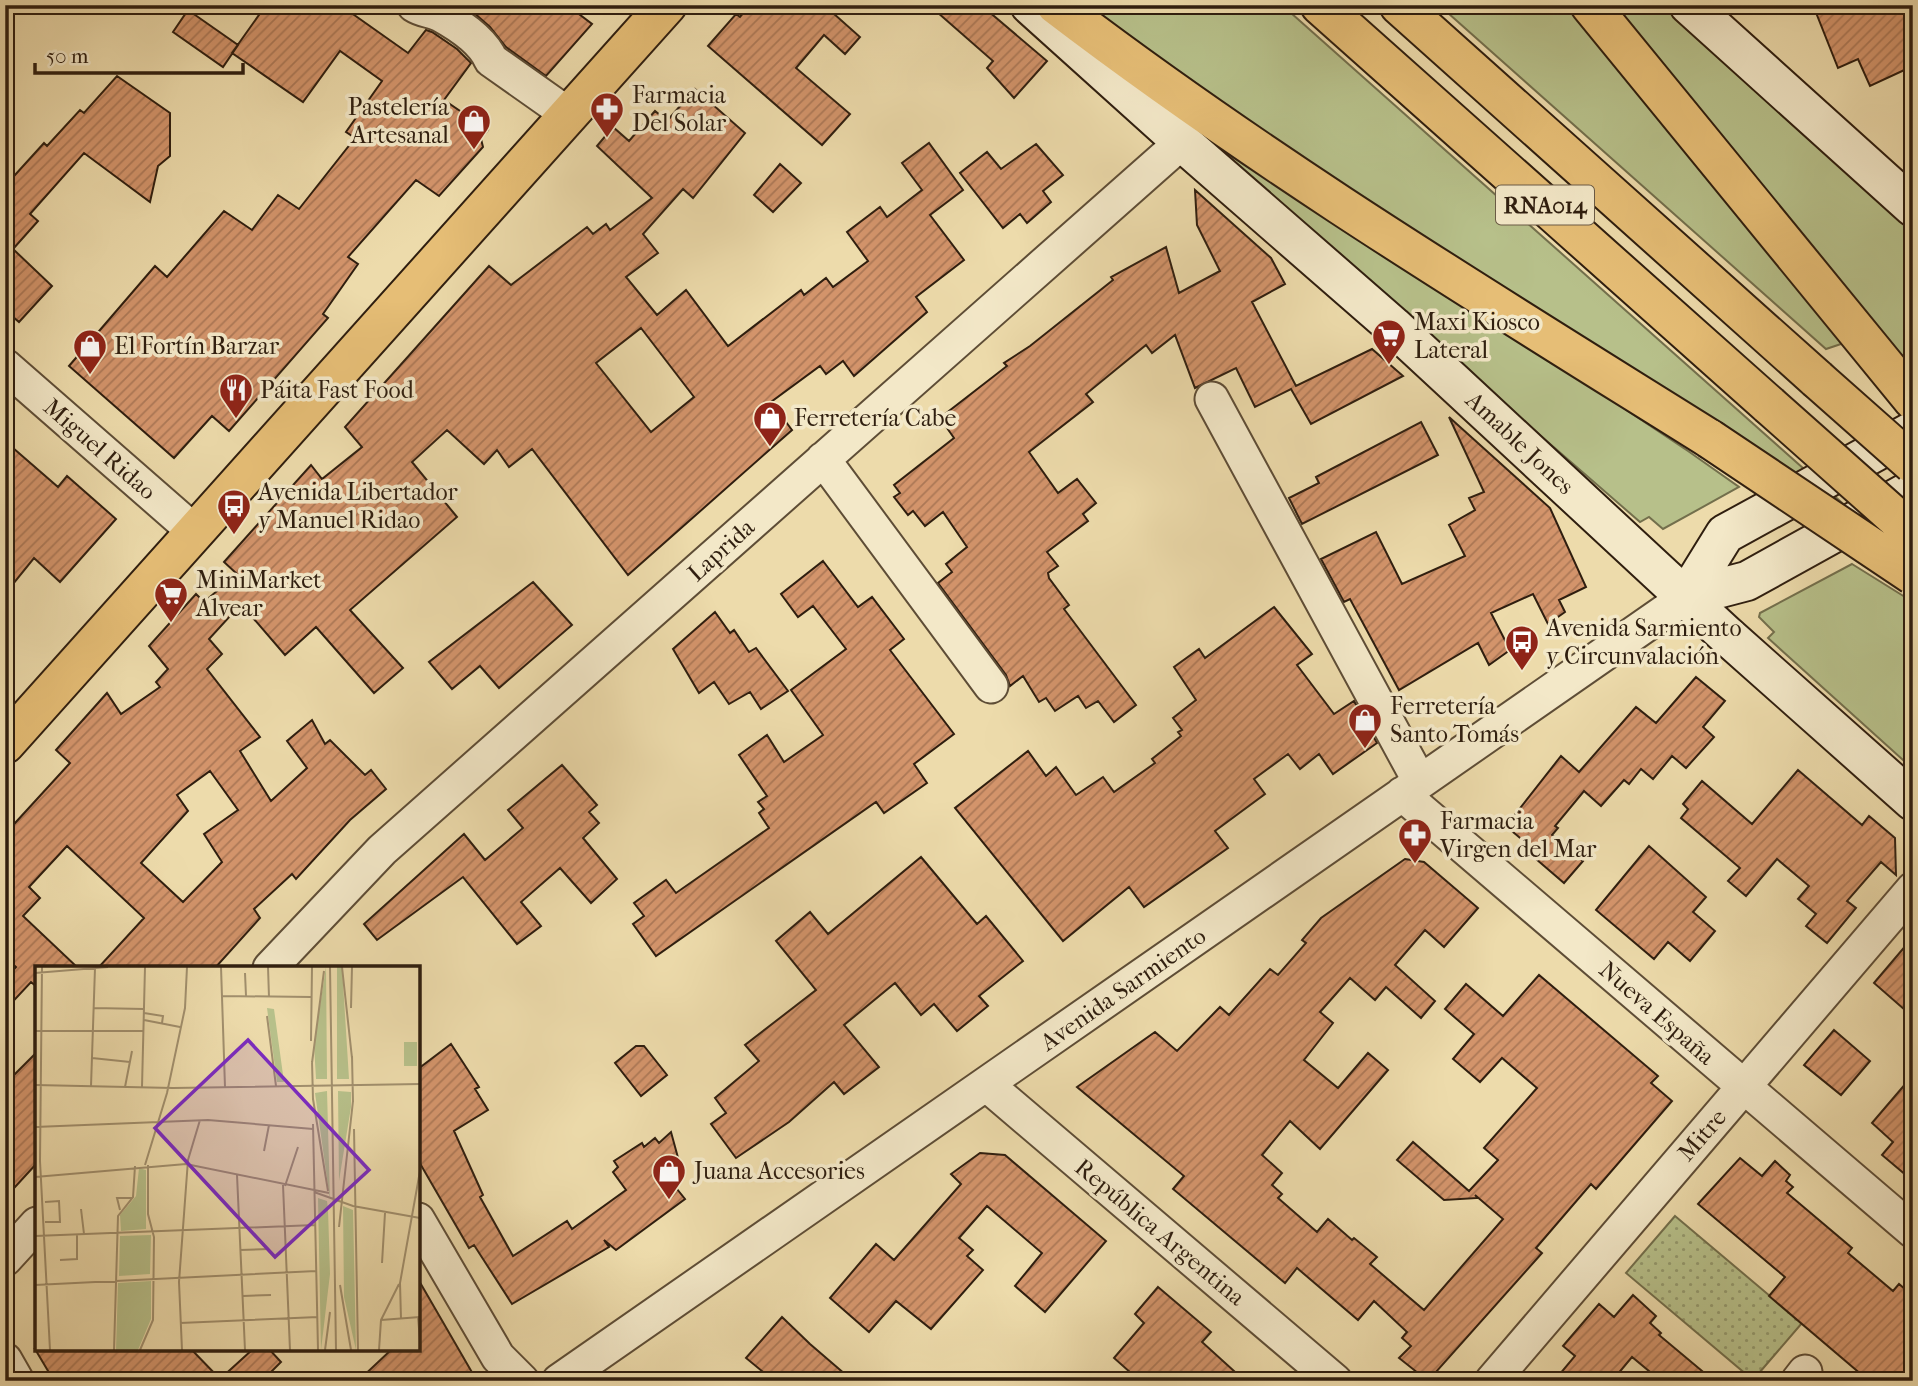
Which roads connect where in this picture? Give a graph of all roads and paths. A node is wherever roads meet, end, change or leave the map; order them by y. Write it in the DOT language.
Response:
graph roads {
  1 [pos="414,5"];
  2 [pos="667,5"];
  3 [pos="1030,5"];
  4 [pos="1056,5"];
  5 [pos="1320,5"];
  6 [pos="1399,5"];
  7 [pos="1590,5"];
  8 [pos="1689,5"];
  9 [pos="569,115"];
  10 [pos="1182,142"];
  11 [pos="1913,207"];
  12 [pos="5,366"];
  13 [pos="1212,399"];
  14 [pos="1913,400"];
  15 [pos="1913,431"];
  16 [pos="824,459"];
  17 [pos="1913,464"];
  18 [pos="1913,489"];
  19 [pos="195,531"];
  20 [pos="1913,533"];
  21 [pos="1913,575"];
  22 [pos="1686,597"];
  23 [pos="991,686"];
  24 [pos="5,744"];
  25 [pos="1411,788"];
  26 [pos="1913,801"];
  27 [pos="1913,890"];
  28 [pos="272,966"];
  29 [pos="986,1084"];
  30 [pos="1744,1087"];
  31 [pos="420,1223"];
  32 [pos="35,1226"];
  33 [pos="1913,1231"];
  34 [pos="5,1259"];
  35 [pos="5,1360"];
  36 [pos="17,1381"];
  37 [pos="522,1381"];
  38 [pos="559,1381"];
  39 [pos="1335,1381"];
  40 [pos="1492,1381"];
  1 -- 9 [label="street"];
  2 -- 9 [label="main road"];
  3 -- 10 [label="street, Amable Jones"];
  4 -- 21 [label="main road, bridge"];
  5 -- 20 [label="main road, RNA014, bridge"];
  6 -- 17 [label="main road, RNA014, bridge"];
  7 -- 14 [label="main road"];
  8 -- 11 [label="street"];
  9 -- 19 [label="main road"];
  10 -- 16 [label="street, Laprida"];
  10 -- 22 [label="street, Amable Jones"];
  12 -- 19 [label="street, Miguel Ridao"];
  13 -- 25 [label="street"];
  15 -- 22 [label="street, Avenida Sarmiento"];
  16 -- 23 [label="street"];
  16 -- 28 [label="street, Laprida"];
  18 -- 22 [label="street, Avenida Sarmiento"];
  19 -- 24 [label="main road"];
  22 -- 25 [label="street, Avenida Sarmiento"];
  22 -- 26 [label="street, Amable Jones"];
  25 -- 29 [label="street, Avenida Sarmiento"];
  25 -- 30 [label="street, Nueva España"];
  27 -- 30 [label="street, Mitre"];
  29 -- 38 [label="street, Avenida Sarmiento"];
  29 -- 39 [label="street, República Argentina"];
  30 -- 33 [label="street, Nueva España"];
  30 -- 40 [label="street, Mitre"];
  31 -- 37 [label="street"];
  32 -- 34 [label="street"];
  35 -- 36 [label="street"];
}
